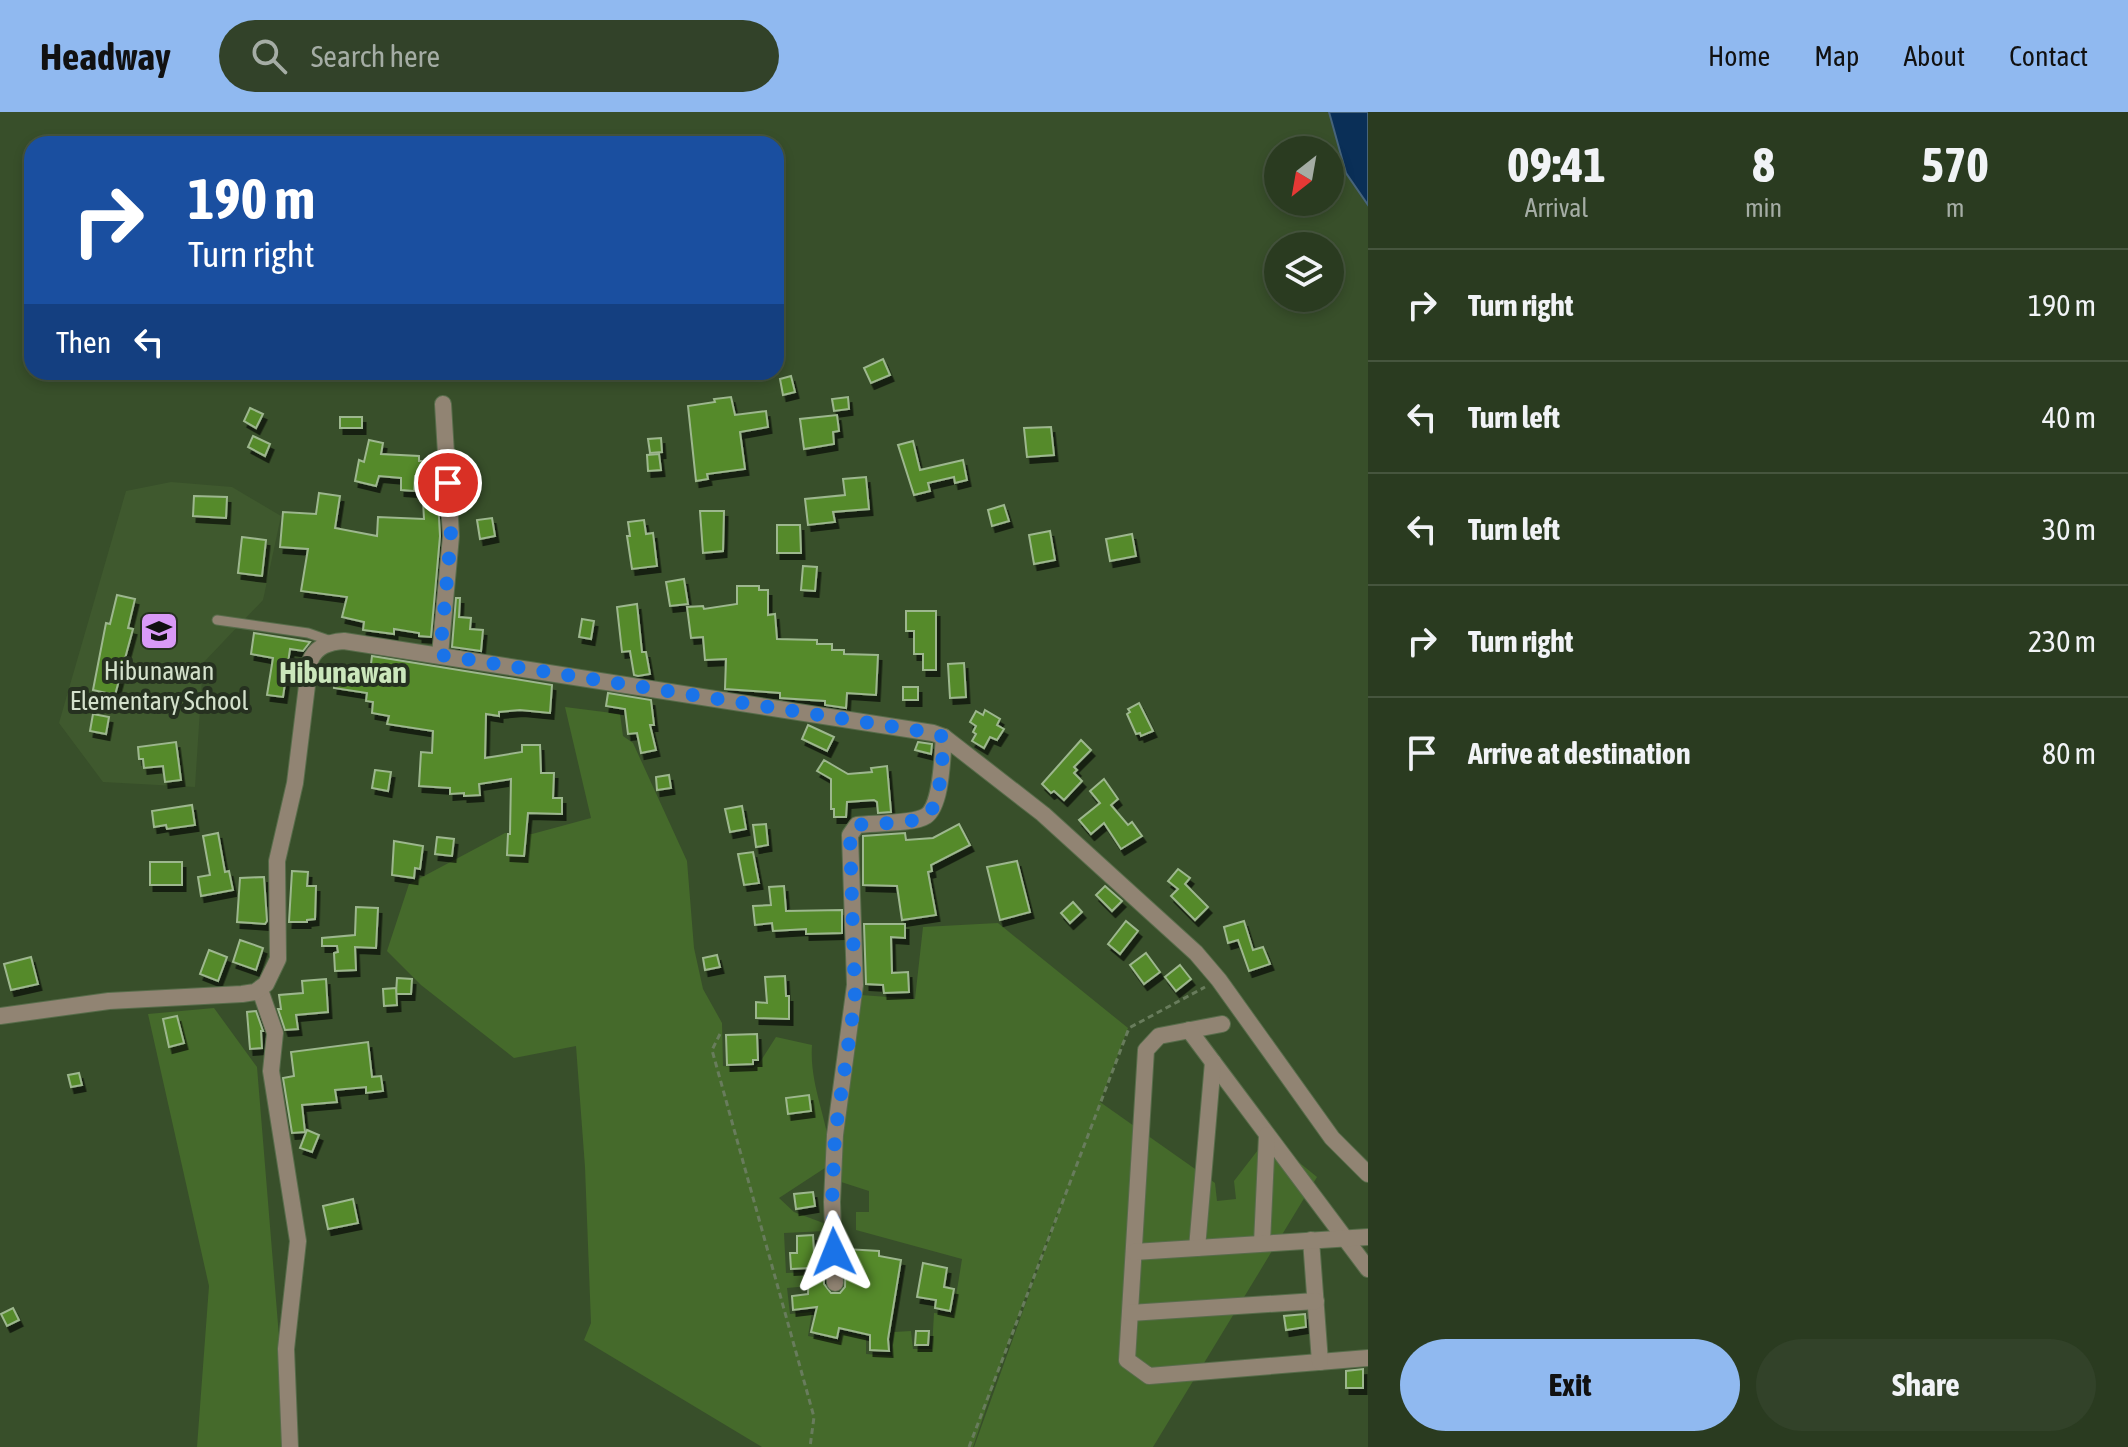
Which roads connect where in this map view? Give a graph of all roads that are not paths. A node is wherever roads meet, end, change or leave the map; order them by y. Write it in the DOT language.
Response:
graph roads {
  1 [pos="443,404"];
  2 [pos="217,620"];
  3 [pos="334,642"];
  4 [pos="440,655"];
  5 [pos="944,737"];
  6 [pos="260,990"];
  7 [pos="0,1016"];
  8 [pos="1222,1024"];
  9 [pos="1189,1030"];
  10 [pos="1213,1062"];
  11 [pos="1267,1135"];
  12 [pos="1368,1174"];
  13 [pos="1368,1237"];
  14 [pos="1345,1238"];
  15 [pos="1311,1240"];
  16 [pos="1262,1243"];
  17 [pos="1197,1248"];
  18 [pos="1134,1252"];
  19 [pos="1368,1269"];
  20 [pos="835,1283"];
  21 [pos="1316,1301"];
  22 [pos="1130,1313"];
  23 [pos="1368,1358"];
  24 [pos="1320,1362"];
  25 [pos="290,1447"];
  1 -- 4 [label="street"];
  2 -- 3 [label="lane"];
  3 -- 4 [label="street"];
  3 -- 6 [label="street"];
  4 -- 5 [label="street"];
  5 -- 12 [label="street"];
  5 -- 20 [label="street"];
  6 -- 7 [label="street"];
  6 -- 25 [label="street"];
  8 -- 9 [label="street"];
  9 -- 10 [label="street"];
  9 -- 18 [label="street"];
  10 -- 11 [label="street"];
  10 -- 17 [label="street"];
  11 -- 14 [label="street"];
  11 -- 16 [label="street"];
  13 -- 14 [label="street"];
  14 -- 15 [label="street"];
  14 -- 19 [label="street"];
  15 -- 16 [label="street"];
  15 -- 21 [label="street"];
  16 -- 17 [label="street"];
  17 -- 18 [label="street"];
  18 -- 22 [label="street"];
  21 -- 22 [label="street"];
  21 -- 24 [label="street"];
  22 -- 24 [label="street"];
  23 -- 24 [label="street"];
}
